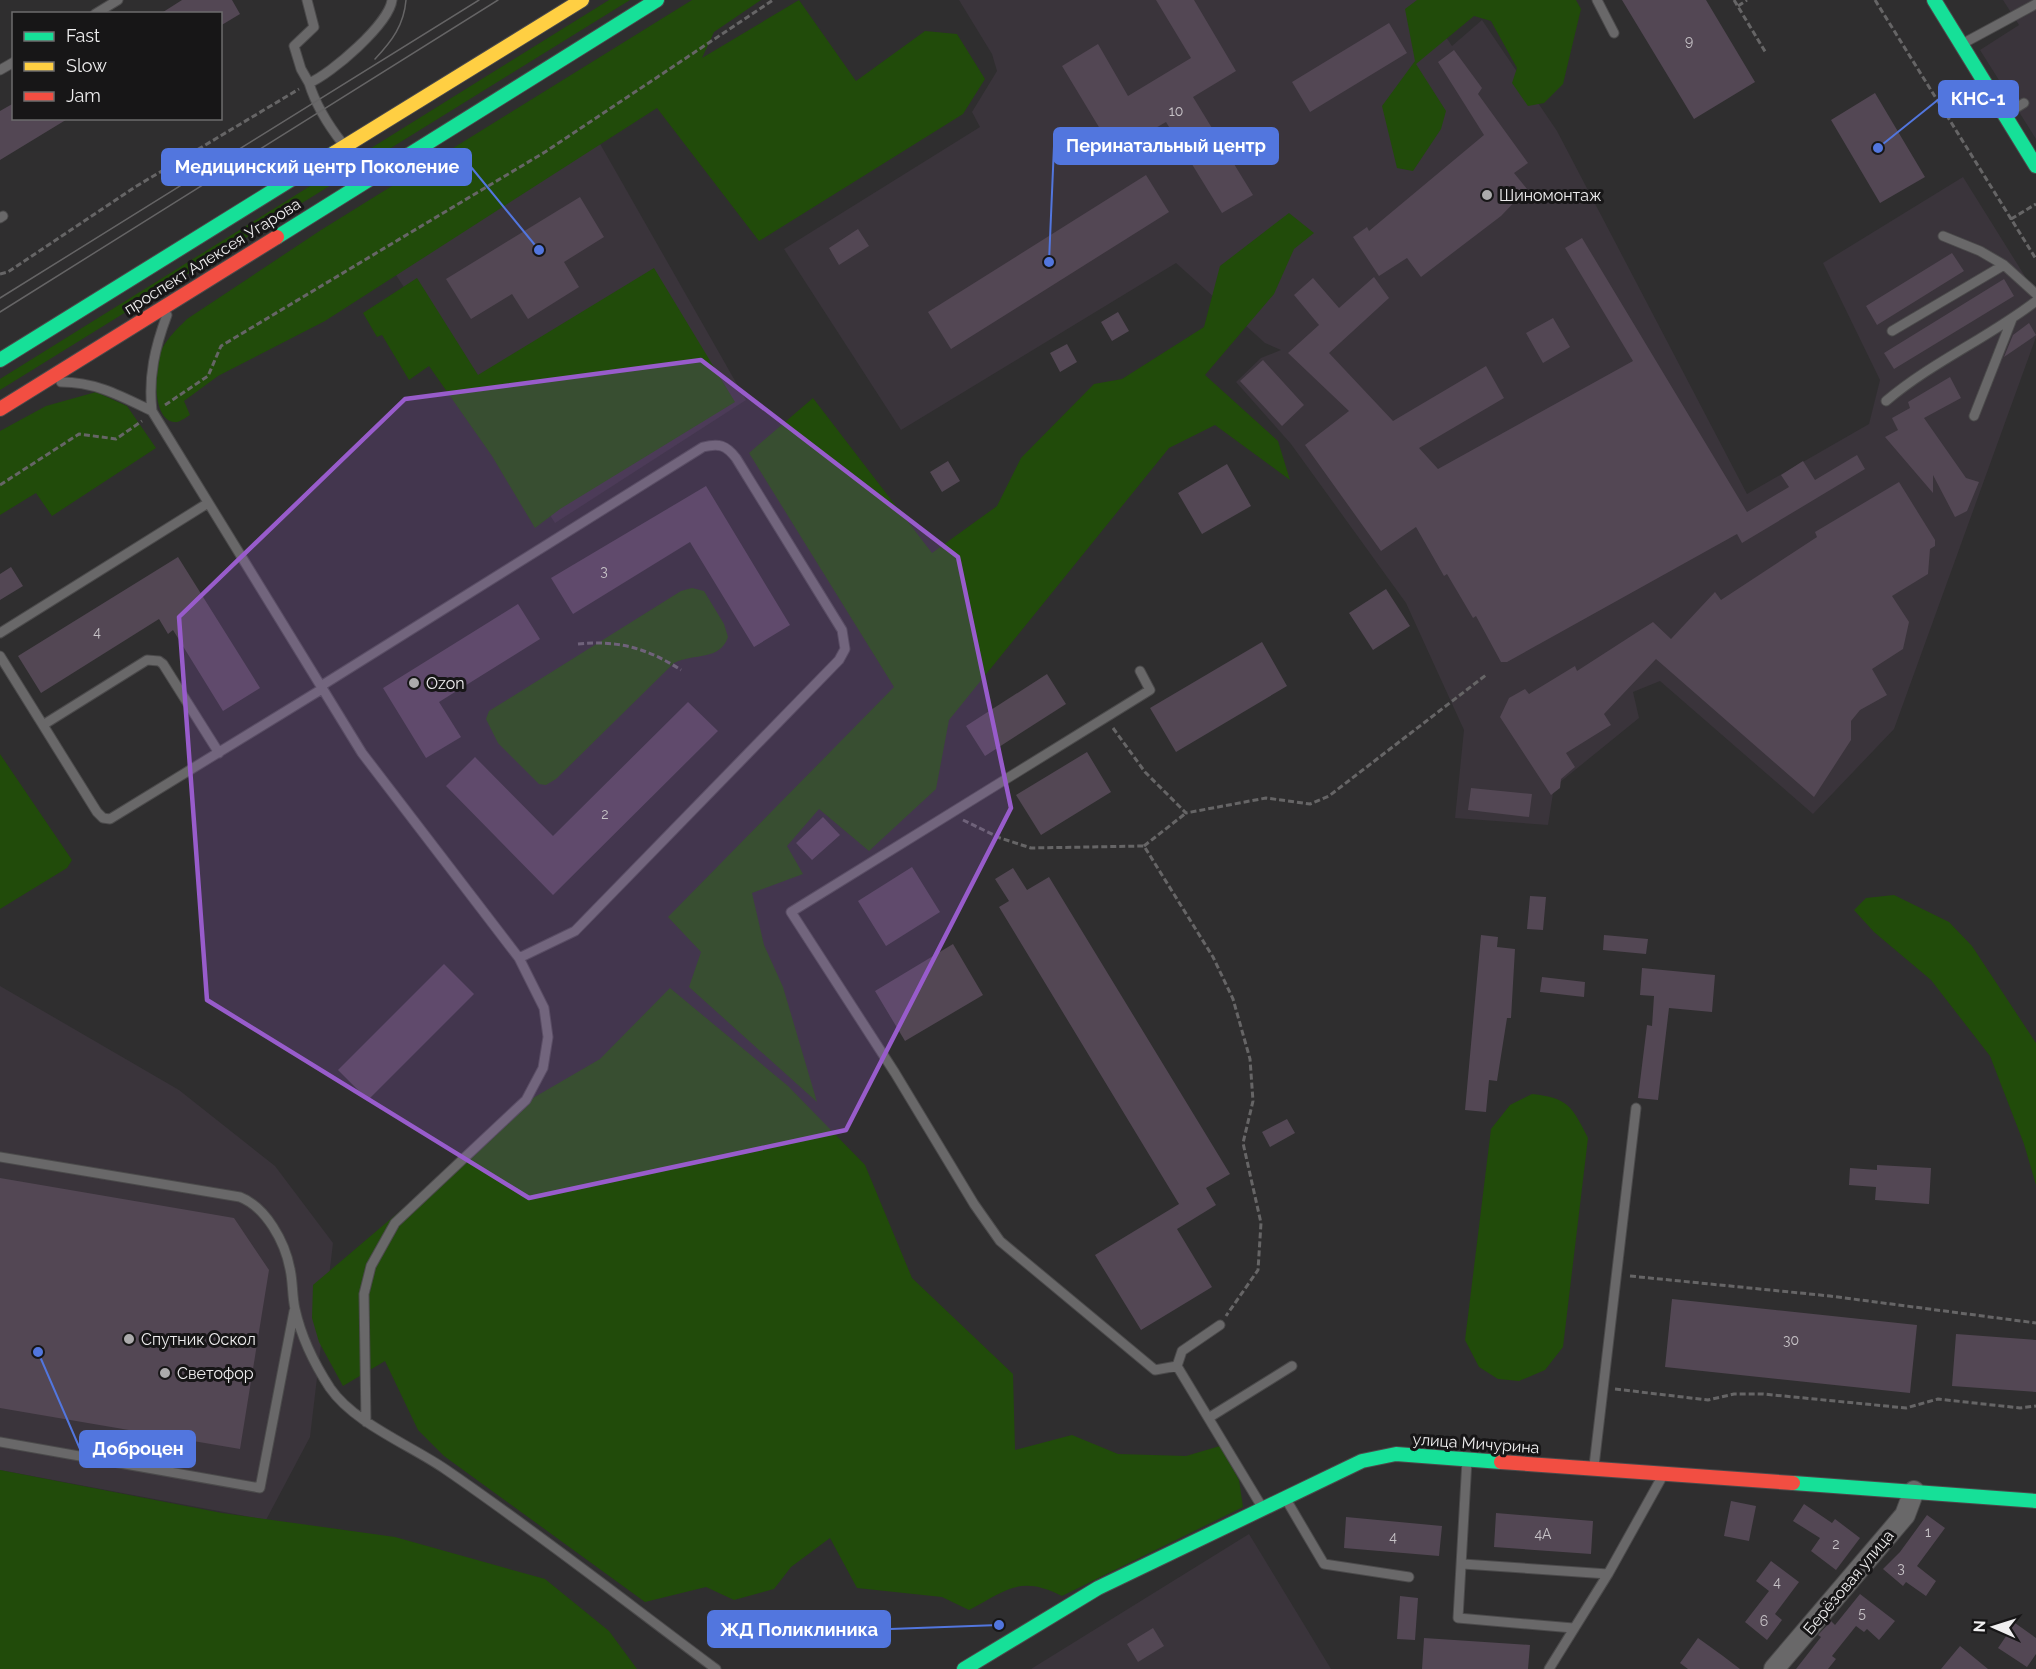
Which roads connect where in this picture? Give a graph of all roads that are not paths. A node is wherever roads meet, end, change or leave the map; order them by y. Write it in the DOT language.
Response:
graph roads {
  1 [pos="118,0"];
  2 [pos="307,0"];
  3 [pos="392,0"];
  4 [pos="582,0"];
  5 [pos="657,0"];
  6 [pos="1597,0"];
  7 [pos="1937,3"];
  8 [pos="2036,4"];
  9 [pos="98,12"];
  10 [pos="1614,33"];
  11 [pos="1960,45"];
  12 [pos="309,83"];
  13 [pos="2024,103"];
  14 [pos="2004,116"];
  15 [pos="345,147"];
  16 [pos="2036,166"];
  17 [pos="1943,236"];
  18 [pos="2004,265"];
  19 [pos="2036,294"];
  20 [pos="173,300"];
  21 [pos="2036,301"];
  22 [pos="2012,319"];
  23 [pos="1892,332"];
  24 [pos="0,360"];
  25 [pos="38,385"];
  26 [pos="1886,401"];
  27 [pos="0,409"];
  28 [pos="153,412"];
  29 [pos="1974,416"];
  30 [pos="208,503"];
  31 [pos="0,633"];
  32 [pos="0,656"];
  33 [pos="1140,671"];
  34 [pos="322,687"];
  35 [pos="43,725"];
  36 [pos="219,753"];
  37 [pos="519,958"];
  38 [pos="1636,1108"];
  39 [pos="0,1157"];
  40 [pos="294,1308"];
  41 [pos="1220,1324"];
  42 [pos="1177,1366"];
  43 [pos="1292,1366"];
  44 [pos="1210,1417"];
  45 [pos="366,1422"];
  46 [pos="0,1442"];
  47 [pos="1467,1458"];
  48 [pos="1594,1468"];
  49 [pos="1663,1475"];
  50 [pos="1914,1491"];
  51 [pos="1286,1499"];
  52 [pos="2036,1501"];
  53 [pos="1264,1509"];
  54 [pos="1462,1564"];
  55 [pos="1608,1574"];
  56 [pos="1409,1577"];
  57 [pos="1574,1628"];
  58 [pos="716,1669"];
  59 [pos="964,1669"];
  60 [pos="1550,1669"];
  61 [pos="1774,1669"];
  1 -- 9 [label="lane"];
  2 -- 12 [label="lane"];
  3 -- 12 [label="lane"];
  4 -- 15 [label="main road, проспект Алексея Угарова"];
  5 -- 20 [label="main road, проспект Алексея Угарова"];
  6 -- 10 [label="lane"];
  7 -- 11 [label="main road"];
  8 -- 11 [label="lane"];
  11 -- 14 [label="main road"];
  12 -- 15 [label="lane"];
  13 -- 14 [label="lane"];
  14 -- 16 [label="main road"];
  15 -- 24 [label="main road, проспект Алексея Угарова"];
  17 -- 18 [label="lane"];
  18 -- 19 [label="lane"];
  18 -- 23 [label="lane"];
  20 -- 25 [label="main road, проспект Алексея Угарова"];
  20 -- 28 [label="lane"];
  21 -- 22 [label="lane"];
  22 -- 26 [label="lane"];
  22 -- 29 [label="lane"];
  25 -- 27 [label="main road, проспект Алексея Угарова"];
  25 -- 28 [label="lane"];
  28 -- 30 [label="lane"];
  30 -- 31 [label="lane"];
  30 -- 34 [label="lane"];
  32 -- 35 [label="lane"];
  33 -- 42 [label="lane"];
  34 -- 36 [label="lane"];
  34 -- 37 [label="lane"];
  34 -- 37 [label="lane"];
  35 -- 36 [label="lane"];
  35 -- 36 [label="lane"];
  37 -- 45 [label="lane"];
  38 -- 48 [label="lane"];
  39 -- 40 [label="lane"];
  40 -- 45 [label="lane"];
  40 -- 46 [label="lane"];
  41 -- 42 [label="lane"];
  42 -- 44 [label="lane"];
  43 -- 44 [label="lane"];
  44 -- 53 [label="lane"];
  45 -- 58 [label="lane"];
  47 -- 48 [label="main road, улица Мичурина"];
  47 -- 51 [label="main road, улица Мичурина"];
  47 -- 54 [label="lane"];
  48 -- 49 [label="main road, улица Мичурина"];
  49 -- 50 [label="main road, улица Мичурина"];
  49 -- 55 [label="lane"];
  50 -- 52 [label="main road, улица Мичурина"];
  50 -- 61 [label="street, Берёзовая улица"];
  51 -- 53 [label="main road, улица Мичурина"];
  51 -- 56 [label="lane"];
  53 -- 59 [label="main road, улица Мичурина"];
  54 -- 55 [label="lane"];
  54 -- 57 [label="lane"];
  55 -- 57 [label="lane"];
  57 -- 60 [label="lane"];
}
